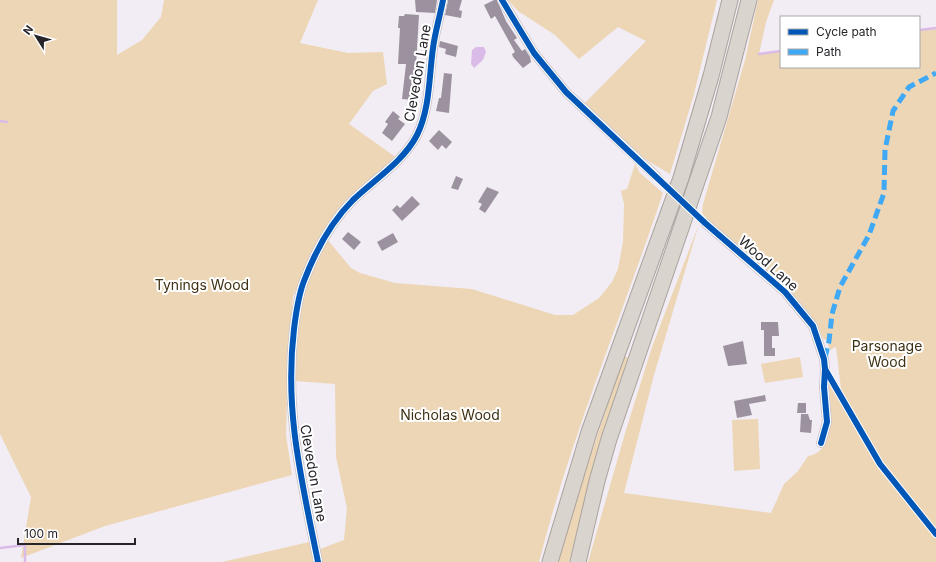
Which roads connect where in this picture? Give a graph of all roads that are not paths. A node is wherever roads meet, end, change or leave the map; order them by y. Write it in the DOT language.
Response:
graph roads {
  1 [pos="443,0"];
  2 [pos="502,0"];
  3 [pos="730,0"];
  4 [pos="749,0"];
  5 [pos="656,176"];
  6 [pos="705,223"];
  7 [pos="821,443"];
  8 [pos="318,562"];
  9 [pos="550,562"];
  10 [pos="578,562"];
  1 -- 8 [label="street, Clevedon Lane"];
  2 -- 5 [label="street"];
  3 -- 9 [label="highway"];
  4 -- 10 [label="highway"];
  6 -- 7 [label="street, Wood Lane"];
}
